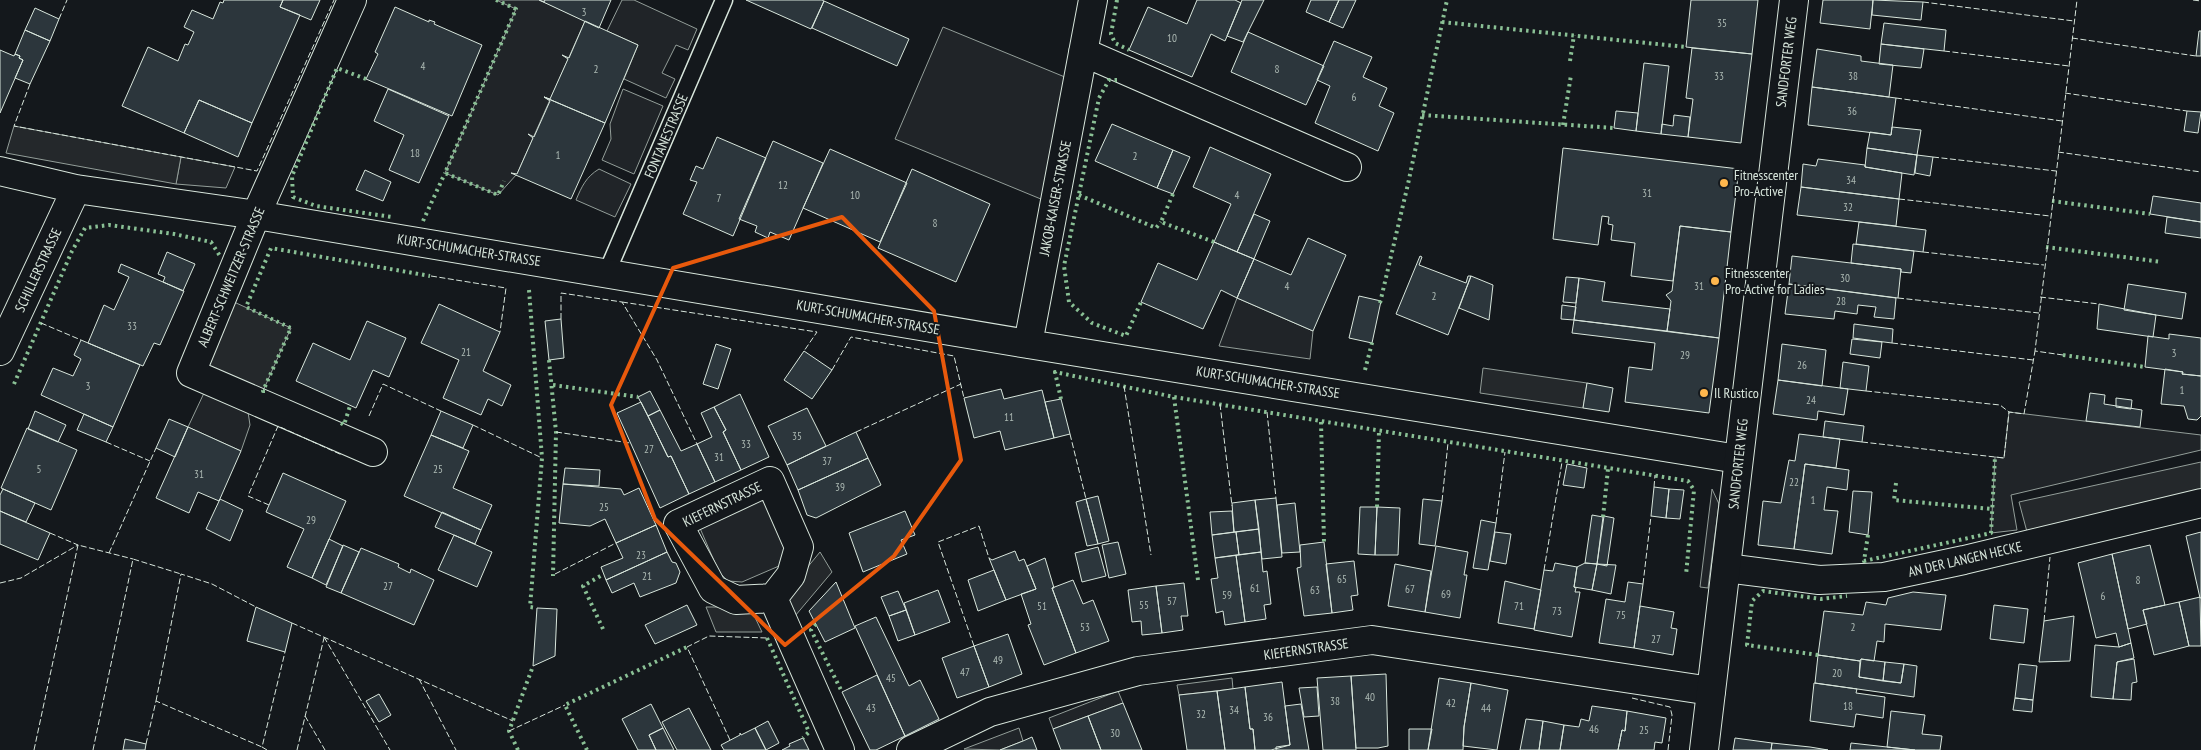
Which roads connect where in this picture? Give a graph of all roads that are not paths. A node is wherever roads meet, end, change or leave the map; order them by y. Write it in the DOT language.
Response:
graph roads {
  1 [pos="352,0"];
  2 [pos="724,0"];
  3 [pos="1093,0"];
  4 [pos="1794,0"];
  5 [pos="1083,52"];
  6 [pos="1347,167"];
  7 [pos="0,171"];
  8 [pos="76,189"];
  9 [pos="256,215"];
  10 [pos="607,272"];
  11 [pos="1028,344"];
  12 [pos="0,351"];
  13 [pos="373,452"];
  14 [pos="1738,459"];
  15 [pos="2201,503"];
  16 [pos="1726,568"];
  17 [pos="773,598"];
  18 [pos="1711,691"];
  19 [pos="840,750"];
  20 [pos="911,750"];
  21 [pos="1704,750"];
  1 -- 9 [label="street, ALBERT-SCHWEITZER-STRASSE"];
  2 -- 10 [label="lane, FONTANESTRASSE"];
  3 -- 5 [label="street, JAKOB-KAISER-STRASSE"];
  4 -- 14 [label="street, SANDFORTER WEG"];
  5 -- 6 [label="street"];
  5 -- 11 [label="street, JAKOB-KAISER-STRASSE"];
  7 -- 8 [label="street, KURT-SCHUMACHER-STRASSE"];
  8 -- 9 [label="street, KURT-SCHUMACHER-STRASSE"];
  8 -- 12 [label="street, SCHILLERSTRASSE"];
  9 -- 10 [label="street, KURT-SCHUMACHER-STRASSE"];
  9 -- 13 [label="street, ALBERT-SCHWEITZER-STRASSE"];
  10 -- 11 [label="street, KURT-SCHUMACHER-STRASSE"];
  11 -- 14 [label="street, KURT-SCHUMACHER-STRASSE"];
  14 -- 16 [label="street, SANDFORTER WEG"];
  15 -- 16 [label="street, AN DER LANGEN HECKE"];
  16 -- 18 [label="street, SANDFORTER WEG"];
  17 -- 17 [label="street, KIEFERNSTRASSE"];
  17 -- 19 [label="street"];
  18 -- 20 [label="street, KIEFERNSTRASSE"];
  18 -- 21 [label="street, SANDFORTER WEG"];
}
